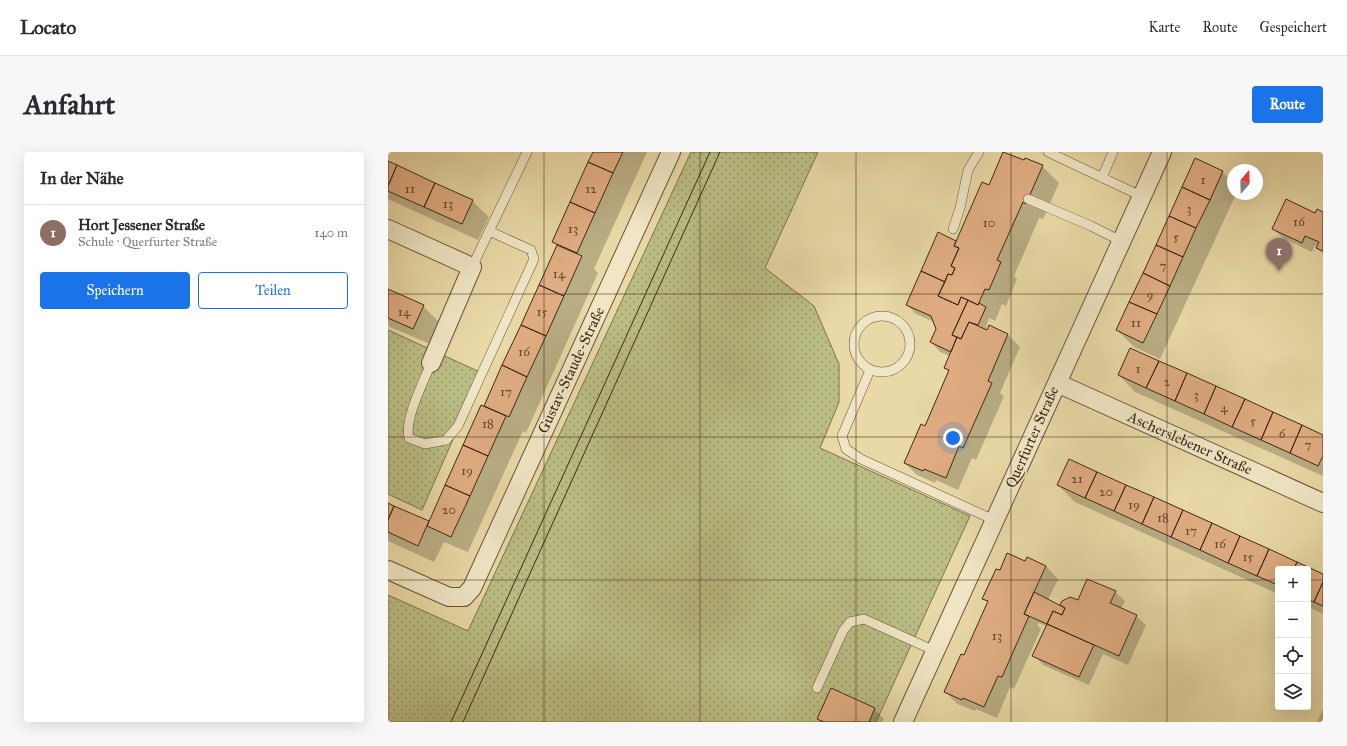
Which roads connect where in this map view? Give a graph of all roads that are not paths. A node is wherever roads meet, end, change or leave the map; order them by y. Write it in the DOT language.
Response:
graph roads {
  1 [pos="527,152"];
  2 [pos="671,152"];
  3 [pos="979,152"];
  4 [pos="1048,152"];
  5 [pos="1113,152"];
  6 [pos="1162,152"];
  7 [pos="1058,154"];
  8 [pos="1102,178"];
  9 [pos="1141,196"];
  10 [pos="1028,199"];
  11 [pos="388,229"];
  12 [pos="953,229"];
  13 [pos="489,232"];
  14 [pos="1121,241"];
  15 [pos="472,266"];
  16 [pos="431,363"];
  17 [pos="870,370"];
  18 [pos="1057,383"];
  19 [pos="1323,503"];
  20 [pos="994,520"];
  21 [pos="388,570"];
  22 [pos="935,651"];
  23 [pos="817,688"];
  24 [pos="903,722"];
  1 -- 13 [label="lane"];
  2 -- 21 [label="street, Gustav-Staude-Straße"];
  3 -- 12 [label="lane"];
  4 -- 7 [label="lane"];
  5 -- 8 [label="lane"];
  6 -- 9 [label="street, Querfurter Straße"];
  7 -- 8 [label="lane"];
  8 -- 9 [label="lane"];
  9 -- 14 [label="street, Querfurter Straße"];
  10 -- 14 [label="lane"];
  11 -- 15 [label="street"];
  13 -- 15 [label="lane"];
  13 -- 16 [label="lane"];
  14 -- 18 [label="street, Querfurter Straße"];
  15 -- 16 [label="street"];
  17 -- 17 [label="lane"];
  17 -- 20 [label="lane"];
  18 -- 19 [label="street, Ascherslebener Straße"];
  18 -- 20 [label="street, Querfurter Straße"];
  20 -- 22 [label="street, Querfurter Straße"];
  22 -- 23 [label="lane"];
  22 -- 24 [label="street, Querfurter Straße"];
}
